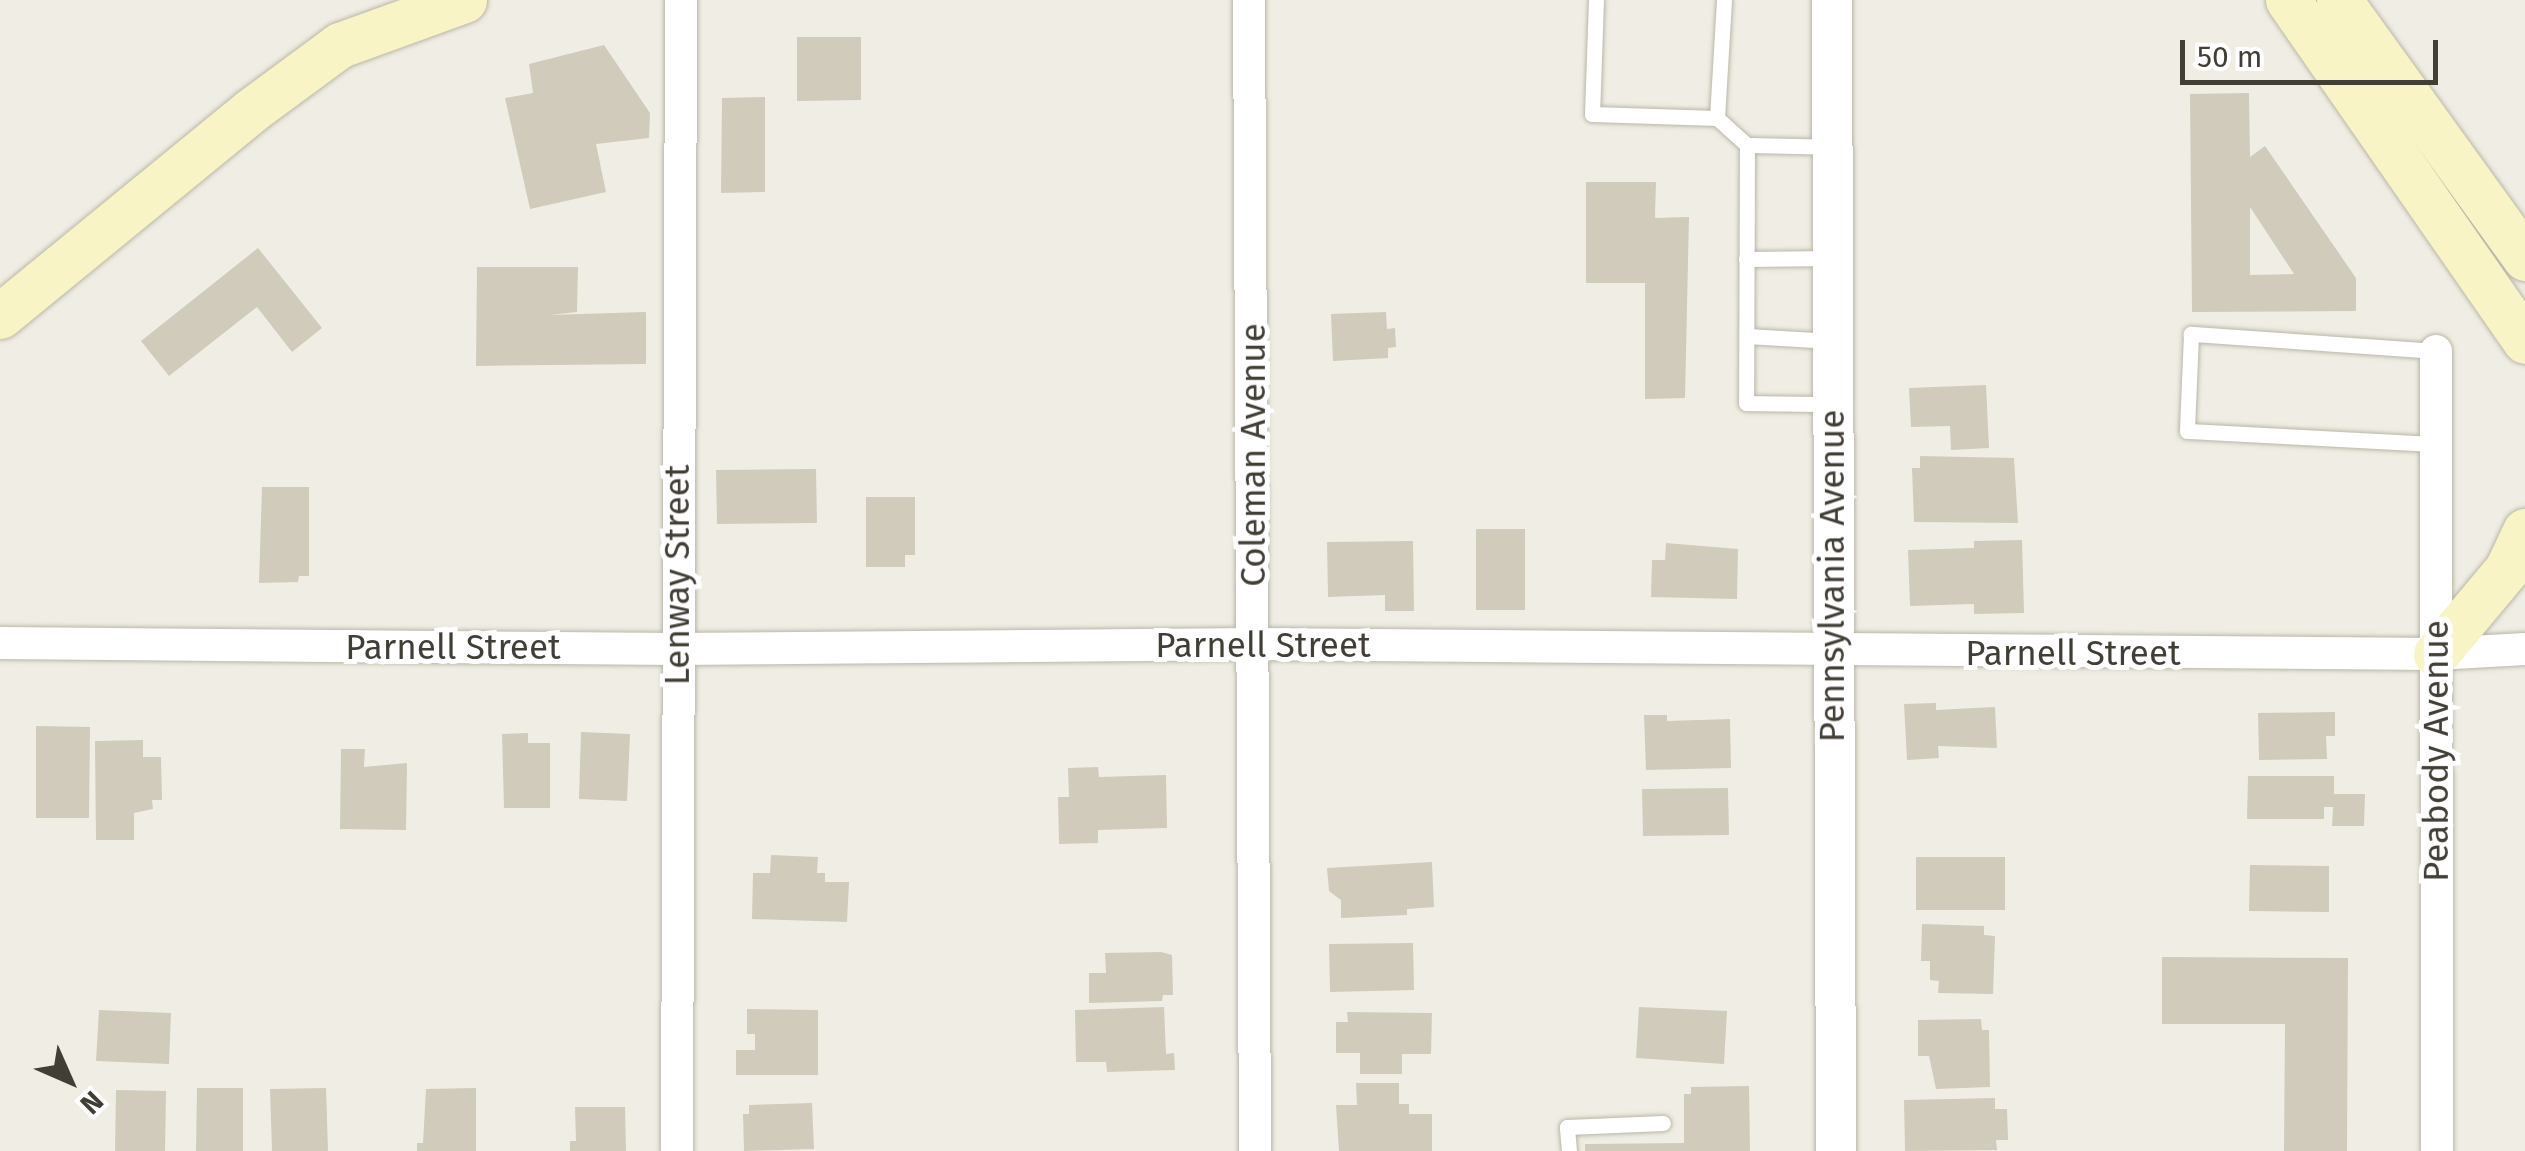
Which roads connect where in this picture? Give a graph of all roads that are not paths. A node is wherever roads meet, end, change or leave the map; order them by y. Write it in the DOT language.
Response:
graph roads {
  1 [pos="464,0"];
  2 [pos="681,0"];
  3 [pos="1249,0"];
  4 [pos="1596,0"];
  5 [pos="1724,0"];
  6 [pos="1832,0"];
  7 [pos="2288,0"];
  8 [pos="2339,0"];
  9 [pos="1717,118"];
  10 [pos="1747,145"];
  11 [pos="1832,148"];
  12 [pos="1832,258"];
  13 [pos="2525,258"];
  14 [pos="1746,259"];
  15 [pos="0,316"];
  16 [pos="2517,330"];
  17 [pos="1748,336"];
  18 [pos="1832,341"];
  19 [pos="2436,350"];
  20 [pos="2525,365"];
  21 [pos="1832,404"];
  22 [pos="2436,444"];
  23 [pos="2525,531"];
  24 [pos="0,643"];
  25 [pos="1255,644"];
  26 [pos="677,649"];
  27 [pos="2525,649"];
  28 [pos="1832,652"];
  29 [pos="2436,654"];
  30 [pos="1663,1123"];
  31 [pos="677,1151"];
  32 [pos="1255,1151"];
  33 [pos="1568,1151"];
  34 [pos="1836,1151"];
  35 [pos="2437,1151"];
  1 -- 15 [label="main road"];
  2 -- 26 [label="street, Lenway Street"];
  3 -- 25 [label="street, Coleman Avenue"];
  4 -- 9 [label="lane"];
  5 -- 9 [label="lane"];
  6 -- 11 [label="street, Pennsylvania Avenue"];
  7 -- 16 [label="main road"];
  8 -- 13 [label="main road"];
  9 -- 10 [label="lane"];
  10 -- 11 [label="lane"];
  10 -- 14 [label="lane"];
  11 -- 12 [label="street, Pennsylvania Avenue"];
  12 -- 14 [label="lane"];
  12 -- 18 [label="street, Pennsylvania Avenue"];
  14 -- 17 [label="lane"];
  16 -- 20 [label="main road"];
  17 -- 18 [label="lane"];
  17 -- 21 [label="lane"];
  18 -- 21 [label="street, Pennsylvania Avenue"];
  19 -- 22 [label="street, Peabody Avenue"];
  19 -- 22 [label="lane"];
  21 -- 28 [label="street, Pennsylvania Avenue"];
  22 -- 29 [label="street, Peabody Avenue"];
  23 -- 29 [label="main road"];
  24 -- 26 [label="street, Parnell Street"];
  25 -- 26 [label="street, Parnell Street"];
  25 -- 28 [label="street, Parnell Street"];
  25 -- 32 [label="street, Coleman Avenue"];
  26 -- 31 [label="street, Lenway Street"];
  27 -- 29 [label="street, Parnell Street"];
  28 -- 29 [label="street, Parnell Street"];
  28 -- 34 [label="street, Pennsylvania Avenue"];
  29 -- 35 [label="street, Peabody Avenue"];
  30 -- 33 [label="lane"];
}
